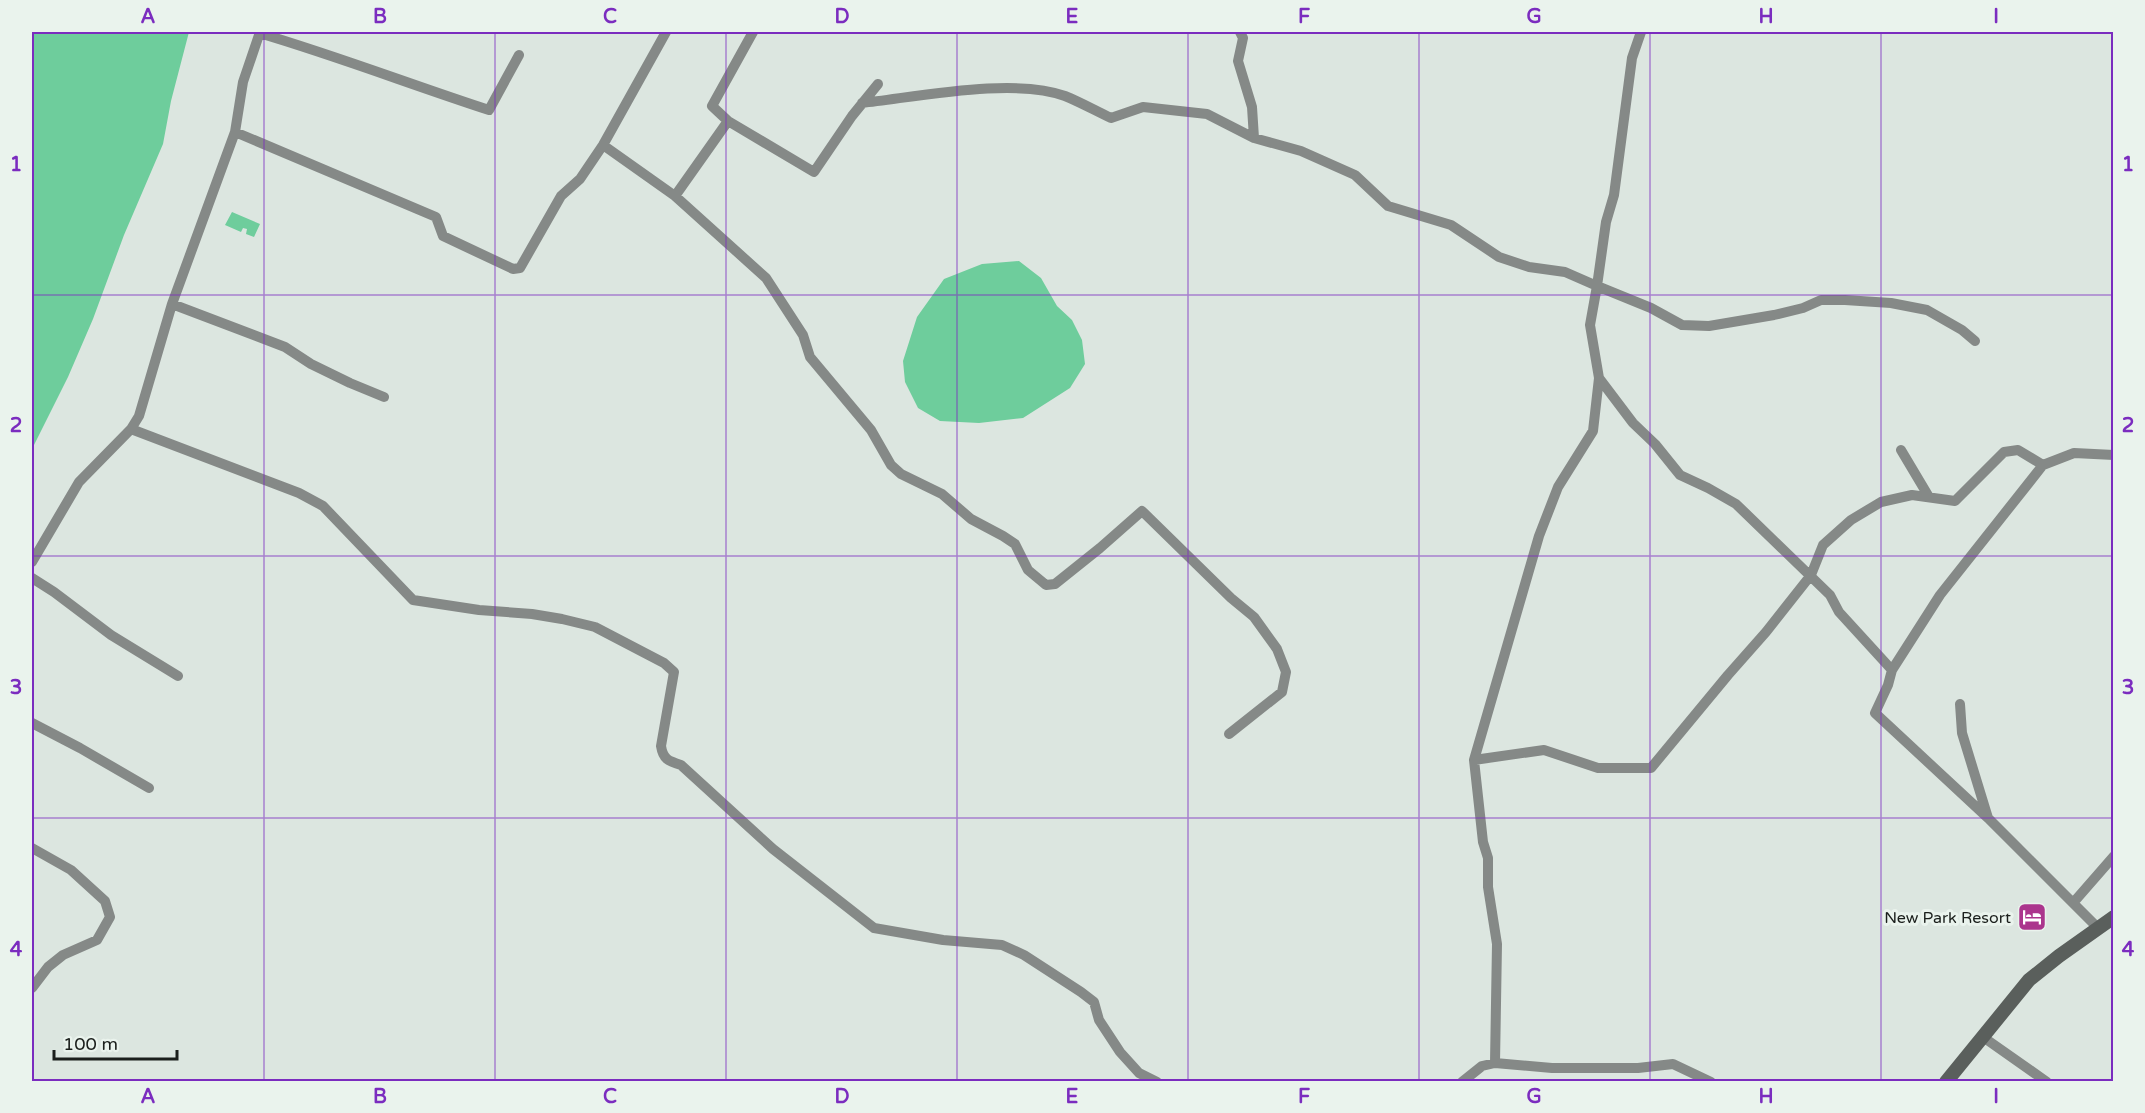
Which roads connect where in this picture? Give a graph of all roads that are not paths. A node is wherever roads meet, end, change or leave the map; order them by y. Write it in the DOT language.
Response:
graph roads {
  1 [pos="259,32"];
  2 [pos="666,32"];
  3 [pos="753,32"];
  4 [pos="1240,32"];
  5 [pos="1641,32"];
  6 [pos="519,55"];
  7 [pos="878,84"];
  8 [pos="862,103"];
  9 [pos="728,121"];
  10 [pos="235,132"];
  11 [pos="1254,138"];
  12 [pos="603,145"];
  13 [pos="675,196"];
  14 [pos="1597,286"];
  15 [pos="172,304"];
  16 [pos="1975,341"];
  17 [pos="1599,378"];
  18 [pos="384,397"];
  19 [pos="131,429"];
  20 [pos="1901,450"];
  21 [pos="2114,455"];
  22 [pos="2043,465"];
  23 [pos="1929,497"];
  24 [pos="32,562"];
  25 [pos="1811,575"];
  26 [pos="32,578"];
  27 [pos="1892,670"];
  28 [pos="178,676"];
  29 [pos="1960,704"];
  30 [pos="32,723"];
  31 [pos="1229,734"];
  32 [pos="1474,760"];
  33 [pos="149,788"];
  34 [pos="1988,818"];
  35 [pos="32,848"];
  36 [pos="2114,856"];
  37 [pos="2073,903"];
  38 [pos="2109,922"];
  39 [pos="32,988"];
  40 [pos="1983,1037"];
  41 [pos="1495,1063"];
  42 [pos="1157,1082"];
  43 [pos="1462,1082"];
  44 [pos="1711,1082"];
  45 [pos="1946,1082"];
  46 [pos="2047,1082"];
  1 -- 6 [label="street"];
  1 -- 10 [label="street"];
  2 -- 12 [label="street"];
  3 -- 9 [label="street"];
  4 -- 11 [label="street"];
  5 -- 14 [label="street"];
  7 -- 8 [label="street"];
  8 -- 9 [label="street"];
  8 -- 11 [label="street"];
  9 -- 13 [label="street"];
  10 -- 12 [label="street"];
  10 -- 15 [label="street"];
  11 -- 14 [label="street"];
  12 -- 13 [label="street"];
  13 -- 31 [label="street"];
  14 -- 16 [label="street"];
  14 -- 17 [label="street"];
  15 -- 18 [label="street"];
  15 -- 19 [label="street"];
  17 -- 25 [label="street"];
  17 -- 32 [label="street"];
  19 -- 24 [label="street"];
  19 -- 42 [label="street"];
  20 -- 23 [label="street"];
  21 -- 22 [label="street"];
  22 -- 23 [label="street"];
  22 -- 27 [label="street"];
  23 -- 25 [label="street"];
  25 -- 27 [label="street"];
  25 -- 32 [label="street"];
  26 -- 28 [label="street"];
  27 -- 34 [label="street"];
  29 -- 34 [label="street"];
  30 -- 33 [label="street"];
  32 -- 41 [label="street"];
  34 -- 37 [label="street"];
  35 -- 39 [label="street"];
  36 -- 37 [label="street"];
  37 -- 38 [label="street"];
  38 -- 40 [label="main road"];
  40 -- 45 [label="main road"];
  40 -- 46 [label="street"];
  41 -- 43 [label="street"];
  41 -- 44 [label="street"];
}
